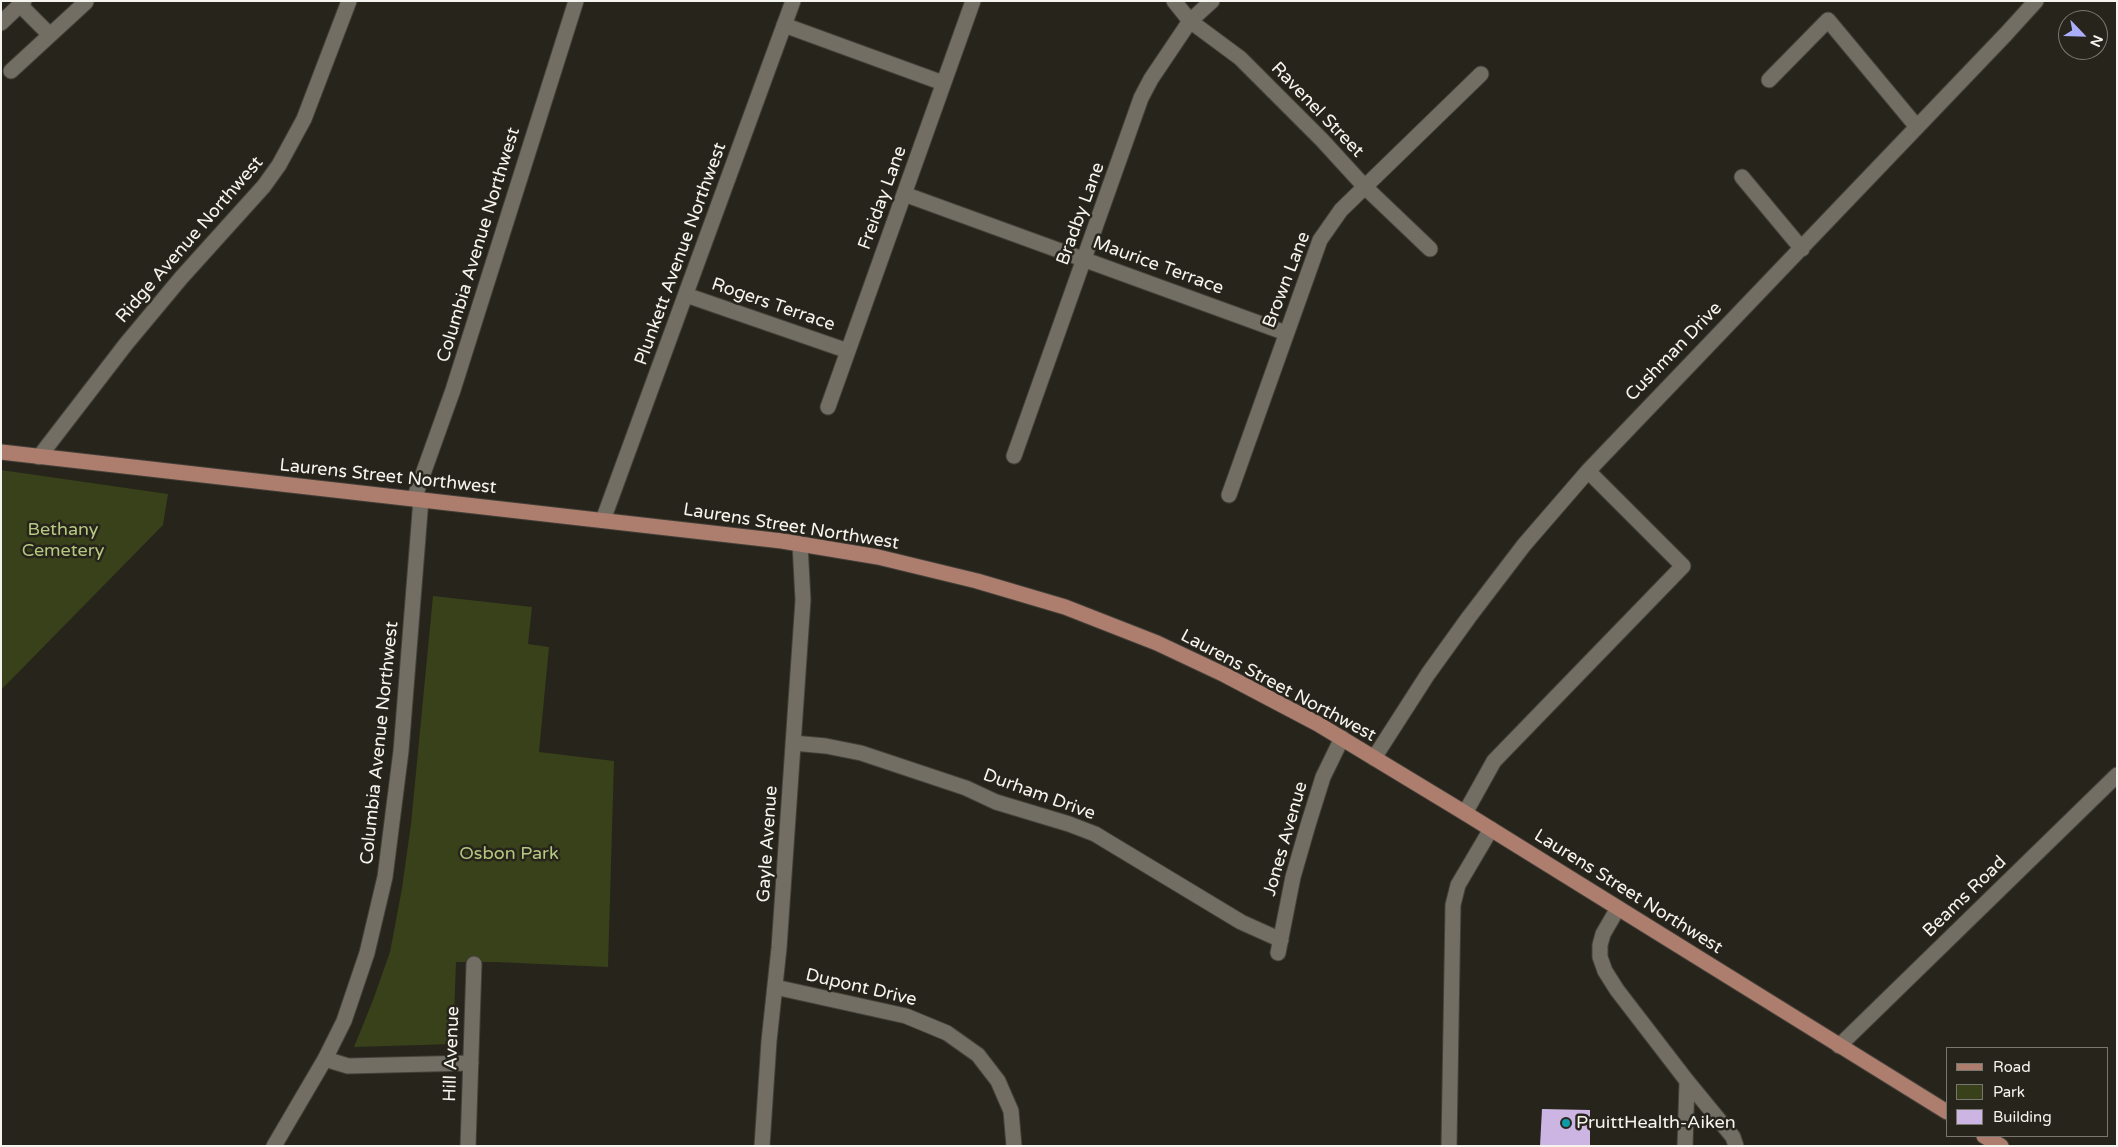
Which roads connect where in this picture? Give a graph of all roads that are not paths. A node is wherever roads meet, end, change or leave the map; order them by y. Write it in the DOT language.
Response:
graph roads {
  1 [pos="349,1"];
  2 [pos="576,1"];
  3 [pos="793,1"];
  4 [pos="973,1"];
  5 [pos="1174,1"];
  6 [pos="1212,1"];
  7 [pos="2036,1"];
  8 [pos="86,2"];
  9 [pos="22,3"];
  10 [pos="1190,21"];
  11 [pos="1,23"];
  12 [pos="784,25"];
  13 [pos="50,35"];
  14 [pos="11,71"];
  15 [pos="1481,74"];
  16 [pos="1769,80"];
  17 [pos="943,83"];
  18 [pos="1917,128"];
  19 [pos="1742,177"];
  20 [pos="1365,187"];
  21 [pos="904,194"];
  22 [pos="1430,249"];
  23 [pos="1802,249"];
  24 [pos="1085,260"];
  25 [pos="686,295"];
  26 [pos="1286,333"];
  27 [pos="848,352"];
  28 [pos="828,407"];
  29 [pos="1,452"];
  30 [pos="1014,456"];
  31 [pos="39,457"];
  32 [pos="1588,471"];
  33 [pos="1228,495"];
  34 [pos="417,499"];
  35 [pos="603,520"];
  36 [pos="800,544"];
  37 [pos="1342,738"];
  38 [pos="794,743"];
  39 [pos="1374,758"];
  40 [pos="2117,775"];
  41 [pos="1466,813"];
  42 [pos="1491,829"];
  43 [pos="1618,908"];
  44 [pos="1280,946"];
  45 [pos="474,964"];
  46 [pos="775,988"];
  47 [pos="1839,1046"];
  48 [pos="325,1059"];
  49 [pos="471,1063"];
  50 [pos="1687,1081"];
  51 [pos="1946,1111"];
  52 [pos="1986,1137"];
  53 [pos="274,1146"];
  54 [pos="468,1146"];
  55 [pos="762,1146"];
  56 [pos="1014,1146"];
  57 [pos="1449,1146"];
  58 [pos="1685,1146"];
  59 [pos="1736,1146"];
  60 [pos="2001,1146"];
  1 -- 31 [label="street, Ridge Avenue Northwest"];
  2 -- 34 [label="street, Columbia Avenue Northwest"];
  3 -- 12 [label="street, Plunkett Avenue Northwest"];
  4 -- 17 [label="street, Freiday Lane"];
  5 -- 10 [label="street, Ravenel Street"];
  6 -- 10 [label="street, Bradby Lane"];
  7 -- 18 [label="street, Cushman Drive"];
  8 -- 13 [label="street"];
  9 -- 11 [label="street"];
  9 -- 13 [label="street"];
  10 -- 20 [label="street, Ravenel Street"];
  10 -- 24 [label="street, Bradby Lane"];
  12 -- 17 [label="street"];
  12 -- 25 [label="street, Plunkett Avenue Northwest"];
  13 -- 14 [label="street"];
  15 -- 20 [label="street, Brown Lane"];
  16 -- 18 [label="street"];
  17 -- 21 [label="street, Freiday Lane"];
  18 -- 23 [label="street, Cushman Drive"];
  19 -- 23 [label="street"];
  20 -- 22 [label="street, Ravenel Street"];
  20 -- 26 [label="street, Brown Lane"];
  21 -- 24 [label="street, Maurice Terrace"];
  21 -- 27 [label="street, Freiday Lane"];
  23 -- 32 [label="street, Cushman Drive"];
  24 -- 26 [label="street, Maurice Terrace"];
  24 -- 30 [label="street, Bradby Lane"];
  25 -- 27 [label="street, Rogers Terrace"];
  25 -- 35 [label="street, Plunkett Avenue Northwest"];
  26 -- 33 [label="street, Brown Lane"];
  27 -- 28 [label="street, Freiday Lane"];
  29 -- 31 [label="main road, Laurens Street Northwest"];
  31 -- 34 [label="main road, Laurens Street Northwest"];
  32 -- 39 [label="street, Cushman Drive"];
  32 -- 41 [label="street"];
  34 -- 35 [label="main road, Laurens Street Northwest"];
  34 -- 48 [label="street, Columbia Avenue Northwest"];
  35 -- 36 [label="main road, Laurens Street Northwest"];
  36 -- 37 [label="main road, Laurens Street Northwest"];
  36 -- 38 [label="street, Gayle Avenue"];
  37 -- 39 [label="main road, Laurens Street Northwest"];
  37 -- 44 [label="street, Jones Avenue"];
  38 -- 44 [label="street, Durham Drive"];
  38 -- 46 [label="street, Gayle Avenue"];
  39 -- 41 [label="main road, Laurens Street Northwest"];
  40 -- 47 [label="street, Beams Road"];
  41 -- 42 [label="main road, Laurens Street Northwest"];
  42 -- 43 [label="main road, Laurens Street Northwest"];
  42 -- 57 [label="street"];
  43 -- 47 [label="main road, Laurens Street Northwest"];
  43 -- 50 [label="street"];
  45 -- 49 [label="street, Hill Avenue"];
  46 -- 55 [label="street, Gayle Avenue"];
  46 -- 56 [label="street, Dupont Drive"];
  47 -- 51 [label="main road, Laurens Street Northwest"];
  48 -- 49 [label="street"];
  48 -- 53 [label="street, Columbia Avenue Northwest"];
  49 -- 54 [label="street, Hill Avenue"];
  50 -- 58 [label="street"];
  50 -- 59 [label="street"];
  52 -- 60 [label="main road"];
}
